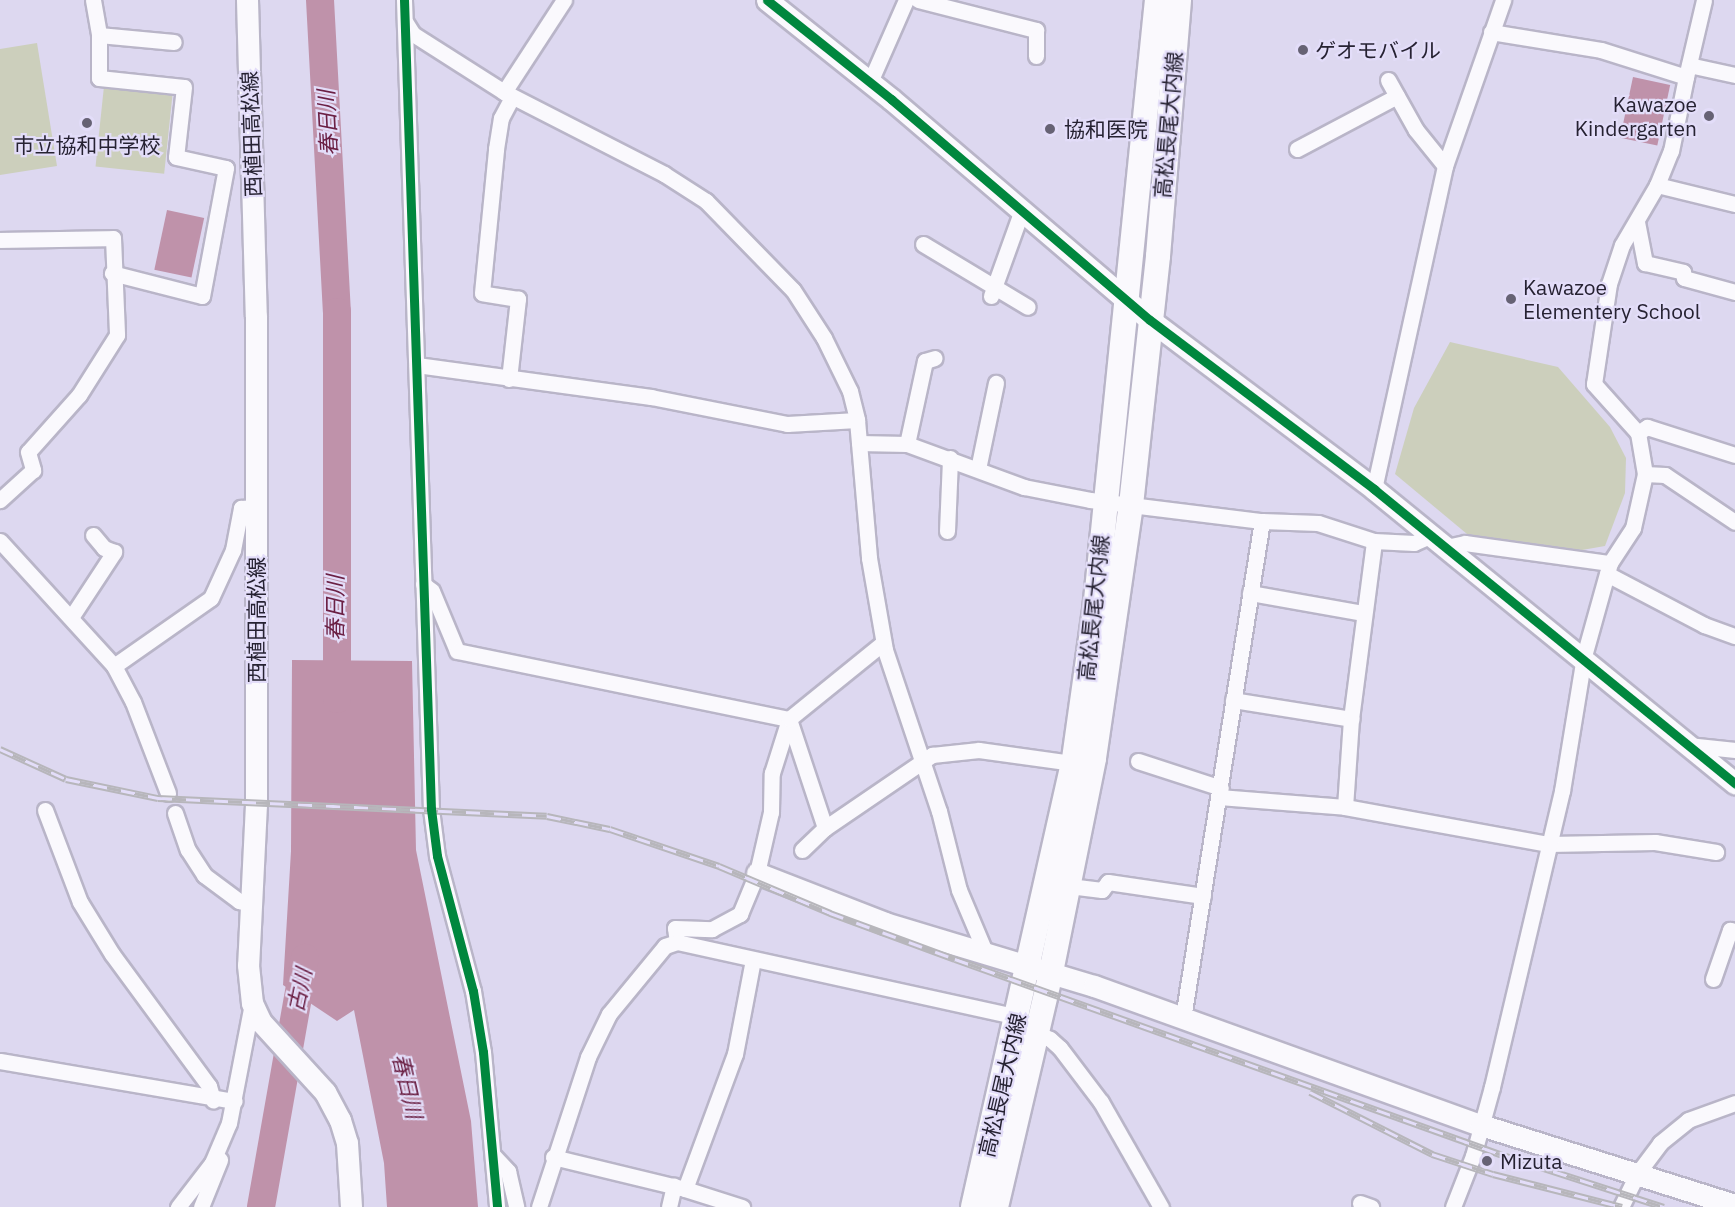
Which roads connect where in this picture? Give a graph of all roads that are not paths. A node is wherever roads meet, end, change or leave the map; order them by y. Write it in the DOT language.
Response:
graph roads {
  1 [pos="93,0"];
  2 [pos="246,0"];
  3 [pos="404,0"];
  4 [pos="564,0"];
  5 [pos="767,0"];
  6 [pos="906,0"];
  7 [pos="918,0"];
  8 [pos="1157,0"];
  9 [pos="1179,0"];
  10 [pos="1503,0"];
  11 [pos="1704,0"];
  12 [pos="406,23"];
  13 [pos="1491,32"];
  14 [pos="99,35"];
  15 [pos="174,42"];
  16 [pos="1036,56"];
  17 [pos="1688,71"];
  18 [pos="1735,75"];
  19 [pos="1388,80"];
  20 [pos="870,82"];
  21 [pos="508,94"];
  22 [pos="1397,96"];
  23 [pos="1297,148"];
  24 [pos="252,166"];
  25 [pos="1445,166"];
  26 [pos="226,168"];
  27 [pos="1657,185"];
  28 [pos="1735,204"];
  29 [pos="1022,210"];
  30 [pos="1637,222"];
  31 [pos="0,240"];
  32 [pos="923,244"];
  33 [pos="112,273"];
  34 [pos="992,290"];
  35 [pos="1735,292"];
  36 [pos="1126,296"];
  37 [pos="1028,307"];
  38 [pos="1150,320"];
  39 [pos="935,358"];
  40 [pos="417,365"];
  41 [pos="509,379"];
  42 [pos="996,383"];
  43 [pos="857,420"];
  44 [pos="1638,433"];
  45 [pos="859,443"];
  46 [pos="907,444"];
  47 [pos="1735,455"];
  48 [pos="950,458"];
  49 [pos="978,469"];
  50 [pos="1645,474"];
  51 [pos="1374,489"];
  52 [pos="0,500"];
  53 [pos="1104,502"];
  54 [pos="1131,505"];
  55 [pos="256,507"];
  56 [pos="1262,521"];
  57 [pos="1735,522"];
  58 [pos="946,531"];
  59 [pos="93,535"];
  60 [pos="0,541"];
  61 [pos="1374,541"];
  62 [pos="1439,541"];
  63 [pos="1608,569"];
  64 [pos="423,584"];
  65 [pos="1250,593"];
  66 [pos="1364,613"];
  67 [pos="72,616"];
  68 [pos="1735,636"];
  69 [pos="883,643"];
  70 [pos="1584,657"];
  71 [pos="114,666"];
  72 [pos="1233,700"];
  73 [pos="1351,718"];
  74 [pos="789,719"];
  75 [pos="1688,745"];
  76 [pos="1735,750"];
  77 [pos="1138,761"];
  78 [pos="924,763"];
  79 [pos="1074,763"];
  80 [pos="1735,783"];
  81 [pos="168,793"];
  82 [pos="1220,793"];
  83 [pos="1345,807"];
  84 [pos="45,810"];
  85 [pos="175,813"];
  86 [pos="825,828"];
  87 [pos="1549,844"];
  88 [pos="802,850"];
  89 [pos="1716,852"];
  90 [pos="757,873"];
  91 [pos="1070,886"];
  92 [pos="1203,896"];
  93 [pos="251,903"];
  94 [pos="1735,931"];
  95 [pos="677,942"];
  96 [pos="986,954"];
  97 [pos="753,960"];
  98 [pos="1041,969"];
  99 [pos="1713,979"];
  100 [pos="256,1012"];
  101 [pos="1183,1018"];
  102 [pos="1027,1025"];
  103 [pos="0,1060"];
  104 [pos="213,1100"];
  105 [pos="235,1101"];
  106 [pos="1735,1103"];
  107 [pos="229,1123"];
  108 [pos="1482,1125"];
  109 [pos="494,1156"];
  110 [pos="553,1157"];
  111 [pos="1637,1174"];
  112 [pos="680,1187"];
  113 [pos="1735,1205"];
  114 [pos="178,1207"];
  115 [pos="201,1207"];
  116 [pos="351,1207"];
  117 [pos="497,1207"];
  118 [pos="516,1207"];
  119 [pos="539,1207"];
  120 [pos="669,1207"];
  121 [pos="742,1207"];
  122 [pos="973,1207"];
  123 [pos="996,1207"];
  124 [pos="1161,1207"];
  125 [pos="1452,1207"];
  126 [pos="1622,1207"];
  1 -- 14 [label="street"];
  2 -- 24 [label="street, 西植田高松線"];
  3 -- 12 [label="street"];
  4 -- 21 [label="street"];
  5 -- 20 [label="street"];
  6 -- 20 [label="street"];
  7 -- 16 [label="street"];
  8 -- 36 [label="main road, 高松長尾大内線"];
  9 -- 38 [label="main road, 高松長尾大内線"];
  10 -- 13 [label="street"];
  11 -- 17 [label="street"];
  12 -- 21 [label="street"];
  12 -- 40 [label="street"];
  13 -- 17 [label="street"];
  13 -- 25 [label="street"];
  14 -- 15 [label="street"];
  14 -- 26 [label="street"];
  17 -- 18 [label="street"];
  17 -- 27 [label="street"];
  19 -- 22 [label="street"];
  20 -- 29 [label="street"];
  21 -- 41 [label="street"];
  21 -- 43 [label="street"];
  22 -- 23 [label="street"];
  22 -- 25 [label="street"];
  24 -- 26 [label="street"];
  24 -- 55 [label="street, 西植田高松線"];
  25 -- 51 [label="street"];
  26 -- 33 [label="street"];
  27 -- 28 [label="street"];
  27 -- 30 [label="street"];
  29 -- 34 [label="street"];
  29 -- 36 [label="street"];
  30 -- 35 [label="street"];
  30 -- 44 [label="street"];
  31 -- 33 [label="street"];
  32 -- 34 [label="street"];
  33 -- 52 [label="street"];
  34 -- 37 [label="street"];
  36 -- 38 [label="street"];
  36 -- 53 [label="main road, 高松長尾大内線"];
  38 -- 51 [label="street"];
  38 -- 54 [label="main road, 高松長尾大内線"];
  39 -- 46 [label="street"];
  40 -- 41 [label="street"];
  40 -- 64 [label="street"];
  41 -- 43 [label="street"];
  42 -- 49 [label="street"];
  43 -- 45 [label="street"];
  44 -- 47 [label="street"];
  44 -- 50 [label="street"];
  45 -- 46 [label="street"];
  45 -- 69 [label="street"];
  46 -- 48 [label="street"];
  48 -- 49 [label="street"];
  48 -- 58 [label="street"];
  49 -- 53 [label="street"];
  50 -- 57 [label="street"];
  50 -- 63 [label="street"];
  51 -- 62 [label="street"];
  53 -- 54 [label="street"];
  53 -- 79 [label="main road, 高松長尾大内線"];
  54 -- 56 [label="street"];
  54 -- 91 [label="main road, 高松長尾大内線"];
  55 -- 71 [label="street"];
  55 -- 93 [label="street, 西植田高松線"];
  56 -- 61 [label="street"];
  56 -- 65 [label="street"];
  59 -- 67 [label="street"];
  60 -- 67 [label="street"];
  61 -- 62 [label="street"];
  61 -- 66 [label="street"];
  62 -- 63 [label="street"];
  62 -- 70 [label="street"];
  63 -- 68 [label="street"];
  63 -- 70 [label="street"];
  64 -- 74 [label="street"];
  64 -- 109 [label="street"];
  65 -- 66 [label="street"];
  65 -- 72 [label="street"];
  66 -- 73 [label="street"];
  67 -- 71 [label="street"];
  69 -- 74 [label="street"];
  69 -- 78 [label="street"];
  70 -- 75 [label="street"];
  70 -- 87 [label="street"];
  71 -- 81 [label="street"];
  72 -- 73 [label="street"];
  72 -- 82 [label="street"];
  73 -- 83 [label="street"];
  74 -- 86 [label="street"];
  74 -- 90 [label="street"];
  75 -- 76 [label="street"];
  75 -- 80 [label="street"];
  77 -- 82 [label="street"];
  78 -- 79 [label="street"];
  78 -- 86 [label="street"];
  78 -- 96 [label="street"];
  79 -- 98 [label="main road, 高松長尾大内線"];
  82 -- 83 [label="street"];
  82 -- 92 [label="street"];
  83 -- 87 [label="street"];
  84 -- 104 [label="street"];
  85 -- 93 [label="street"];
  86 -- 88 [label="street"];
  87 -- 89 [label="street"];
  87 -- 108 [label="street"];
  90 -- 95 [label="street"];
  90 -- 96 [label="street"];
  91 -- 92 [label="street"];
  91 -- 98 [label="main road, 高松長尾大内線"];
  92 -- 101 [label="street"];
  93 -- 100 [label="street, 西植田高松線"];
  94 -- 99 [label="street"];
  95 -- 97 [label="street"];
  95 -- 110 [label="street"];
  96 -- 98 [label="street"];
  97 -- 102 [label="street"];
  97 -- 112 [label="street"];
  98 -- 101 [label="street"];
  98 -- 102 [label="main road, 高松長尾大内線"];
  100 -- 105 [label="street"];
  100 -- 116 [label="street"];
  101 -- 108 [label="street"];
  102 -- 122 [label="main road, 高松長尾大内線"];
  102 -- 123 [label="main road, 高松長尾大内線"];
  102 -- 124 [label="street"];
  103 -- 104 [label="street"];
  104 -- 105 [label="street"];
  105 -- 107 [label="street"];
  106 -- 111 [label="street"];
  107 -- 114 [label="street"];
  107 -- 115 [label="street"];
  108 -- 111 [label="street"];
  108 -- 125 [label="street"];
  109 -- 117 [label="street"];
  109 -- 118 [label="street"];
  110 -- 112 [label="street"];
  110 -- 119 [label="street"];
  111 -- 113 [label="street"];
  111 -- 126 [label="street"];
  112 -- 120 [label="street"];
  112 -- 121 [label="street"];
}
